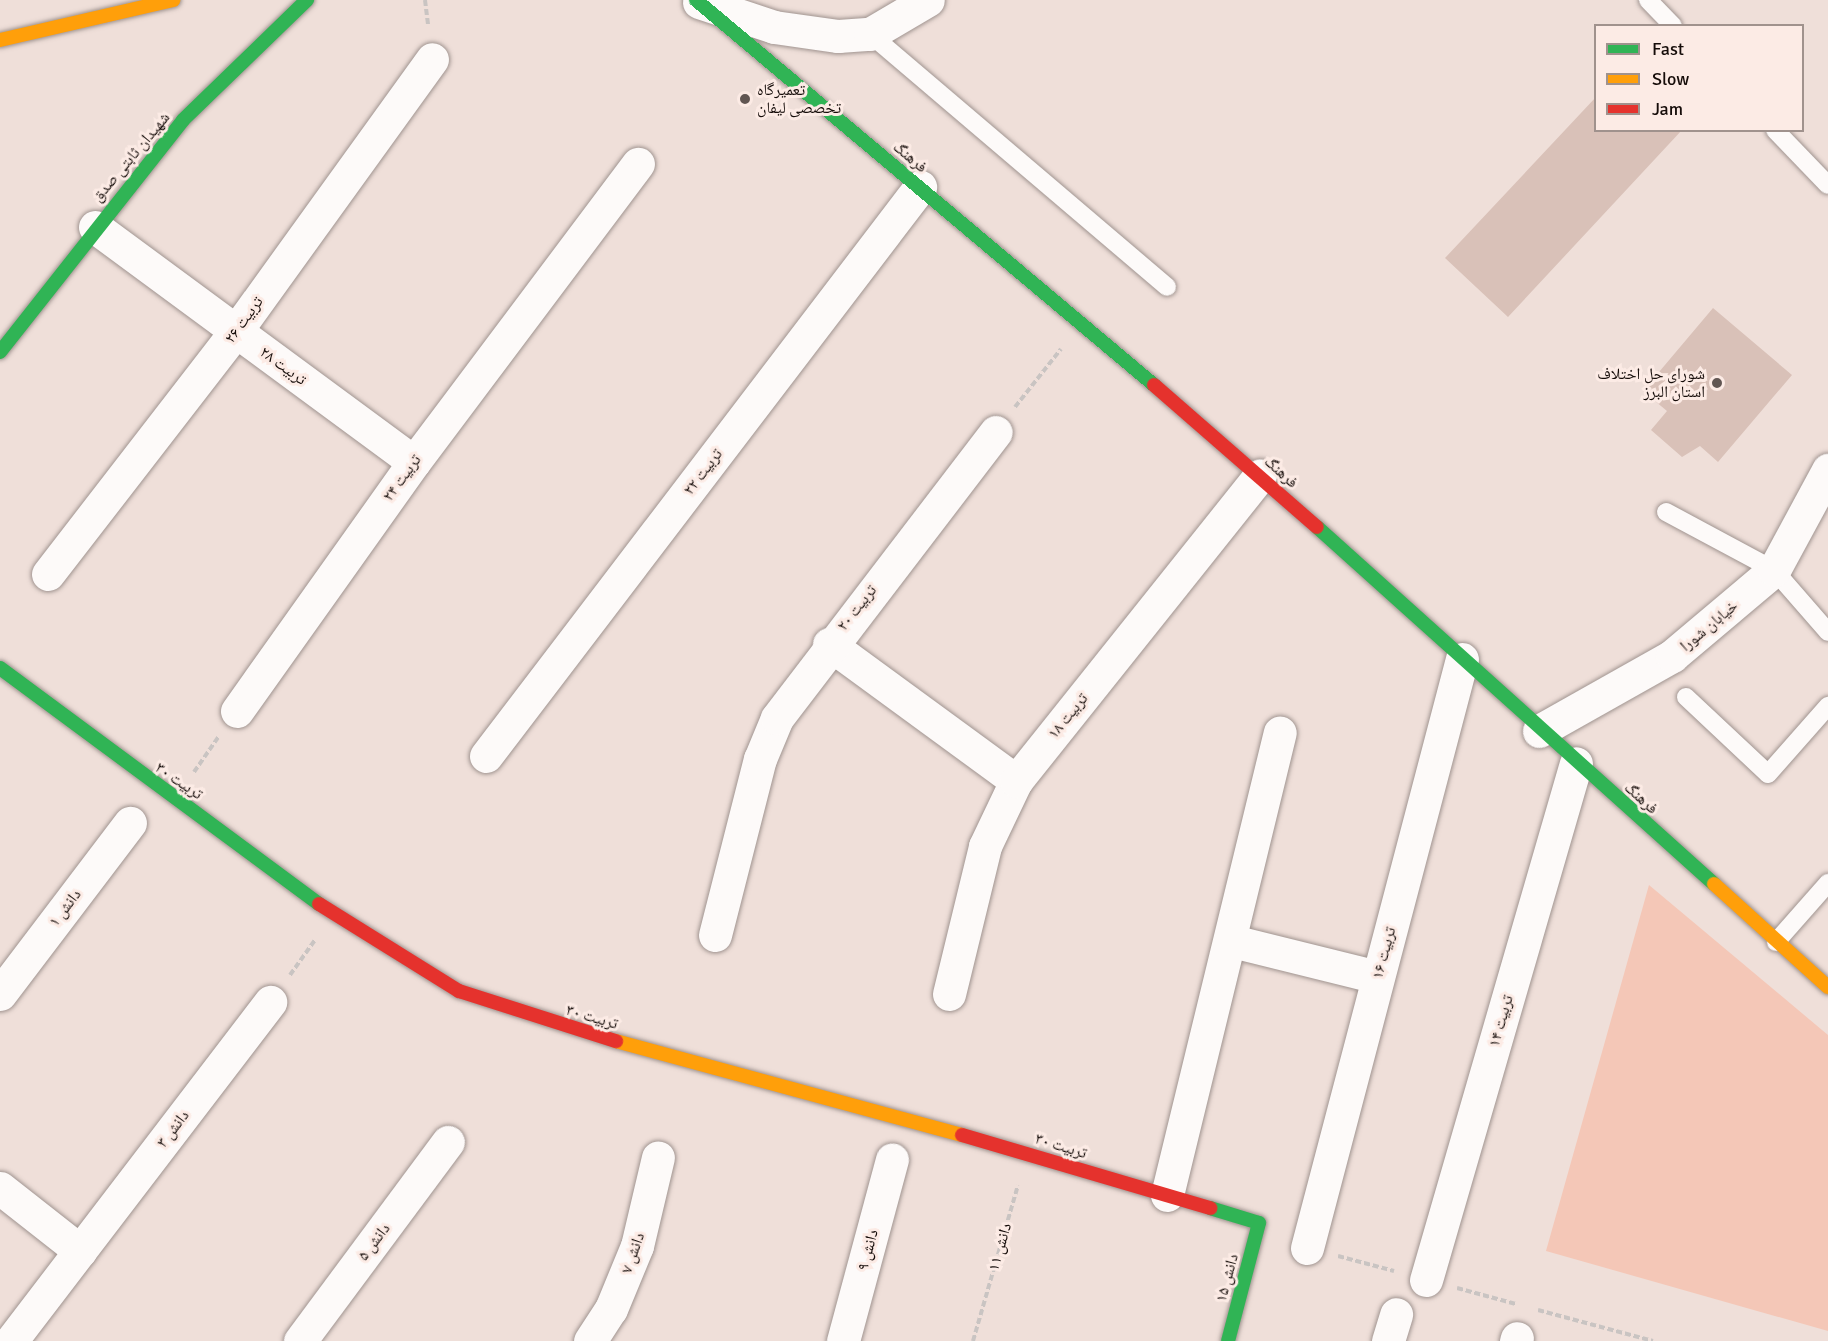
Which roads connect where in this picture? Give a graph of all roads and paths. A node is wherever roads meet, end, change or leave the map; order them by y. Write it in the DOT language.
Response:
graph roads {
  1 [pos="172,0"];
  2 [pos="307,0"];
  3 [pos="928,0"];
  4 [pos="1648,0"];
  5 [pos="698,1"];
  6 [pos="1671,24"];
  7 [pos="870,34"];
  8 [pos="0,40"];
  9 [pos="432,59"];
  10 [pos="1777,132"];
  11 [pos="638,164"];
  12 [pos="1828,185"];
  13 [pos="920,187"];
  14 [pos="94,227"];
  15 [pos="1167,287"];
  16 [pos="1082,323"];
  17 [pos="236,331"];
  18 [pos="0,352"];
  19 [pos="996,432"];
  20 [pos="414,462"];
  21 [pos="1828,470"];
  22 [pos="1260,475"];
  23 [pos="1666,512"];
  24 [pos="1774,570"];
  25 [pos="48,574"];
  26 [pos="1828,633"];
  27 [pos="829,644"];
  28 [pos="1462,659"];
  29 [pos="0,668"];
  30 [pos="1686,697"];
  31 [pos="1828,706"];
  32 [pos="237,711"];
  33 [pos="1539,731"];
  34 [pos="1280,734"];
  35 [pos="486,756"];
  36 [pos="1576,763"];
  37 [pos="1016,781"];
  38 [pos="175,797"];
  39 [pos="130,823"];
  40 [pos="1828,883"];
  41 [pos="334,915"];
  42 [pos="715,935"];
  43 [pos="1232,941"];
  44 [pos="1776,942"];
  45 [pos="1378,977"];
  46 [pos="1828,987"];
  47 [pos="0,994"];
  48 [pos="949,994"];
  49 [pos="270,1002"];
  50 [pos="448,1142"];
  51 [pos="1028,1153"];
  52 [pos="658,1157"];
  53 [pos="892,1159"];
  54 [pos="0,1188"];
  55 [pos="1167,1195"];
  56 [pos="1259,1223"];
  57 [pos="1307,1248"];
  58 [pos="80,1251"];
  59 [pos="1426,1280"];
  60 [pos="11,1341"];
  61 [pos="300,1341"];
  62 [pos="590,1341"];
  63 [pos="843,1341"];
  64 [pos="973,1341"];
  65 [pos="1228,1341"];
  1 -- 8 [label="main road"];
  2 -- 14 [label="main road, شهیدان ثابتی صدق"];
  3 -- 7 [label="street"];
  4 -- 6 [label="lane"];
  5 -- 7 [label="street"];
  5 -- 13 [label="main road, فرهنگ"];
  7 -- 15 [label="lane"];
  9 -- 17 [label="street, تربیت ۲۶"];
  10 -- 12 [label="lane"];
  11 -- 20 [label="street, تربیت ۲۴"];
  13 -- 16 [label="main road, فرهنگ"];
  13 -- 35 [label="street, تربیت ۲۲"];
  14 -- 17 [label="street, تربیت ۲۸"];
  14 -- 18 [label="main road, شهیدان ثابتی صدق"];
  16 -- 19 [label="path"];
  16 -- 22 [label="main road, فرهنگ"];
  17 -- 20 [label="street, تربیت ۲۸"];
  17 -- 25 [label="street, تربیت ۲۶"];
  19 -- 27 [label="street, تربیت ۲۰"];
  20 -- 32 [label="street, تربیت ۲۴"];
  21 -- 24 [label="street, خیابان شورا"];
  22 -- 28 [label="main road, فرهنگ"];
  22 -- 37 [label="street, تربیت ۱۸"];
  23 -- 24 [label="lane"];
  24 -- 26 [label="lane"];
  24 -- 33 [label="street, خیابان شورا"];
  27 -- 37 [label="street"];
  27 -- 42 [label="street, تربیت ۲۰"];
  28 -- 33 [label="main road, فرهنگ"];
  28 -- 45 [label="street, تربیت ۱۶"];
  29 -- 38 [label="main road, تربیت ۳۰"];
  30 -- 31 [label="lane"];
  32 -- 38 [label="path"];
  33 -- 36 [label="main road, فرهنگ"];
  34 -- 43 [label="street"];
  36 -- 44 [label="main road, فرهنگ"];
  36 -- 59 [label="street, تربیت ۱۴"];
  37 -- 48 [label="street, تربیت ۱۸"];
  38 -- 41 [label="main road, تربیت ۳۰"];
  39 -- 47 [label="street, دانش ۱"];
  40 -- 44 [label="lane"];
  41 -- 49 [label="path"];
  41 -- 51 [label="main road, تربیت ۳۰"];
  43 -- 45 [label="street"];
  43 -- 55 [label="street"];
  44 -- 46 [label="main road, فرهنگ"];
  45 -- 57 [label="street, تربیت ۱۶"];
  49 -- 58 [label="street, دانش ۳"];
  50 -- 61 [label="street, دانش ۵"];
  51 -- 55 [label="main road, تربیت ۳۰"];
  51 -- 64 [label="path, دانش ۱۱"];
  52 -- 62 [label="street, دانش ۷"];
  53 -- 63 [label="street, دانش ۹"];
  54 -- 58 [label="street"];
  55 -- 56 [label="main road, تربیت ۳۰"];
  56 -- 65 [label="main road, دانش ۱۵"];
  58 -- 60 [label="street, دانش ۳"];
}
